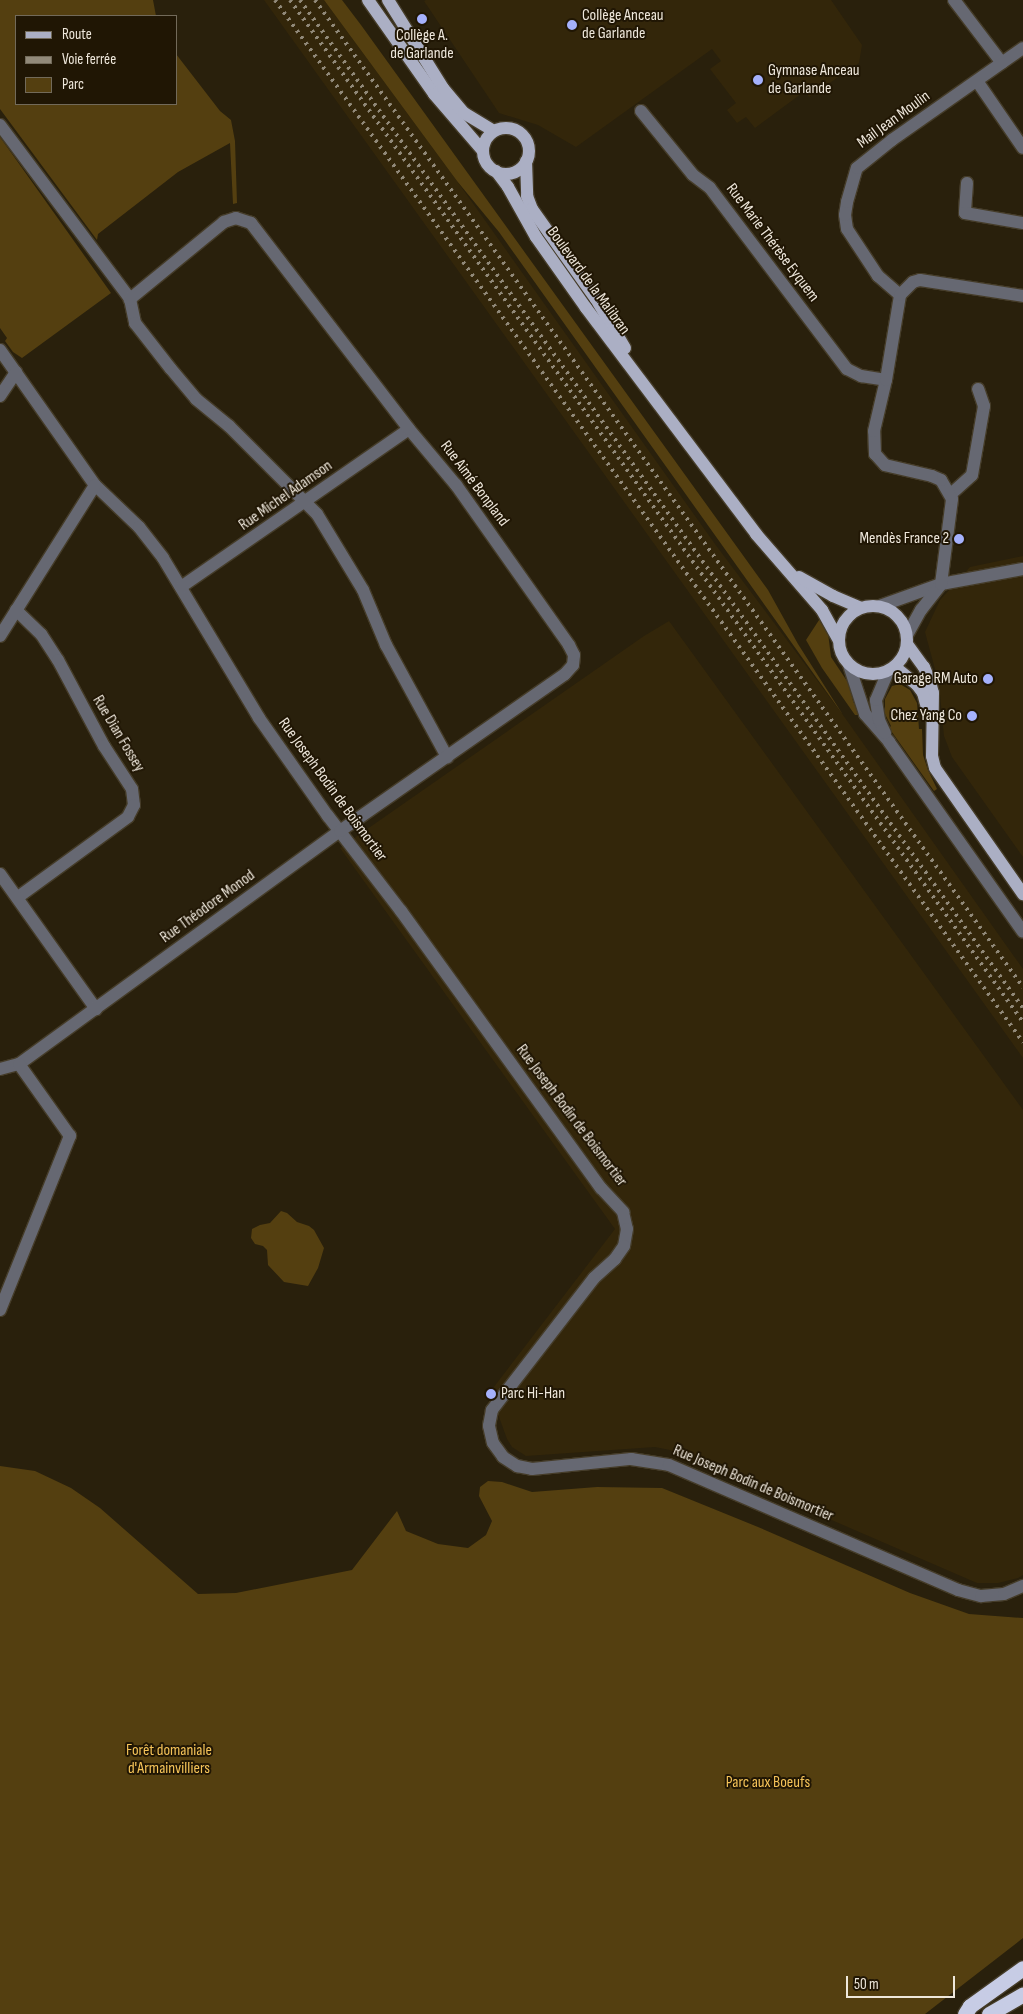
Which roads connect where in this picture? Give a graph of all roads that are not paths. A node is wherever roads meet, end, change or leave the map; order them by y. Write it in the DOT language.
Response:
graph roads {
  1 [pos="368,0"];
  2 [pos="388,0"];
  3 [pos="954,0"];
  4 [pos="1023,48"];
  5 [pos="1002,63"];
  6 [pos="977,81"];
  7 [pos="640,111"];
  8 [pos="0,125"];
  9 [pos="494,131"];
  10 [pos="1023,148"];
  11 [pos="483,151"];
  12 [pos="526,162"];
  13 [pos="496,171"];
  14 [pos="967,183"];
  15 [pos="1023,223"];
  16 [pos="900,295"];
  17 [pos="1023,296"];
  18 [pos="130,299"];
  19 [pos="0,350"];
  20 [pos="16,372"];
  21 [pos="886,380"];
  22 [pos="978,389"];
  23 [pos="0,396"];
  24 [pos="660,405"];
  25 [pos="409,429"];
  26 [pos="94,485"];
  27 [pos="951,494"];
  28 [pos="306,502"];
  29 [pos="1023,569"];
  30 [pos="794,575"];
  31 [pos="941,584"];
  32 [pos="181,587"];
  33 [pos="880,606"];
  34 [pos="861,608"];
  35 [pos="16,610"];
  36 [pos="0,636"];
  37 [pos="838,639"];
  38 [pos="907,640"];
  39 [pos="849,665"];
  40 [pos="892,670"];
  41 [pos="931,724"];
  42 [pos="889,742"];
  43 [pos="447,757"];
  44 [pos="340,831"];
  45 [pos="0,874"];
  46 [pos="1023,894"];
  47 [pos="17,898"];
  48 [pos="1023,932"];
  49 [pos="96,1009"];
  50 [pos="19,1064"];
  51 [pos="0,1069"];
  52 [pos="0,1310"];
  53 [pos="1023,1586"];
  54 [pos="1023,1968"];
  55 [pos="1023,1994"];
  56 [pos="966,2014"];
  57 [pos="989,2014"];
  1 -- 11 [label="main road"];
  2 -- 9 [label="main road"];
  3 -- 5 [label="street"];
  4 -- 5 [label="street, Mail Jean Moulin"];
  5 -- 6 [label="street, Mail Jean Moulin"];
  6 -- 10 [label="street"];
  6 -- 16 [label="street, Mail Jean Moulin"];
  7 -- 21 [label="street, Rue Marie Thérèse Eyquem"];
  8 -- 18 [label="street"];
  9 -- 11 [label="main road"];
  9 -- 12 [label="main road"];
  11 -- 13 [label="main road"];
  12 -- 13 [label="main road"];
  12 -- 24 [label="main road, Boulevard de la Malibran"];
  13 -- 24 [label="main road, Boulevard de la Malibran"];
  14 -- 15 [label="street"];
  16 -- 17 [label="street"];
  16 -- 21 [label="street"];
  18 -- 25 [label="street, Rue Aimé Bonpland"];
  18 -- 28 [label="street"];
  19 -- 20 [label="street, Rue Joseph Bodin de Boismortier"];
  20 -- 23 [label="street"];
  20 -- 26 [label="street, Rue Joseph Bodin de Boismortier"];
  21 -- 27 [label="street"];
  22 -- 27 [label="street"];
  24 -- 30 [label="main road, Boulevard de la Malibran"];
  25 -- 28 [label="street, Rue Michel Adamson"];
  25 -- 43 [label="street, Rue Aimé Bonpland"];
  26 -- 32 [label="street, Rue Joseph Bodin de Boismortier"];
  26 -- 35 [label="street"];
  27 -- 31 [label="street"];
  28 -- 32 [label="street, Rue Michel Adamson"];
  28 -- 43 [label="street"];
  29 -- 31 [label="street"];
  30 -- 34 [label="main road, Boulevard de la Malibran"];
  30 -- 37 [label="main road, Boulevard de la Malibran"];
  31 -- 33 [label="street"];
  31 -- 38 [label="street"];
  32 -- 44 [label="street, Rue Joseph Bodin de Boismortier"];
  33 -- 34 [label="main road"];
  33 -- 38 [label="main road"];
  34 -- 37 [label="main road"];
  35 -- 36 [label="street"];
  35 -- 47 [label="street, Rue Dian Fossey"];
  37 -- 39 [label="main road"];
  38 -- 40 [label="main road"];
  38 -- 41 [label="main road"];
  39 -- 40 [label="main road"];
  39 -- 42 [label="street"];
  40 -- 41 [label="main road"];
  40 -- 42 [label="street"];
  41 -- 46 [label="main road"];
  42 -- 48 [label="street"];
  43 -- 44 [label="street, Rue Aimé Bonpland"];
  44 -- 49 [label="street, Rue Théodore Monod"];
  44 -- 53 [label="street, Rue Joseph Bodin de Boismortier"];
  45 -- 47 [label="street"];
  47 -- 49 [label="street"];
  49 -- 50 [label="street, Rue Théodore Monod"];
  50 -- 51 [label="street, Rue Théodore Monod"];
  50 -- 52 [label="street"];
  54 -- 56 [label="highway"];
  55 -- 57 [label="highway"];
}
